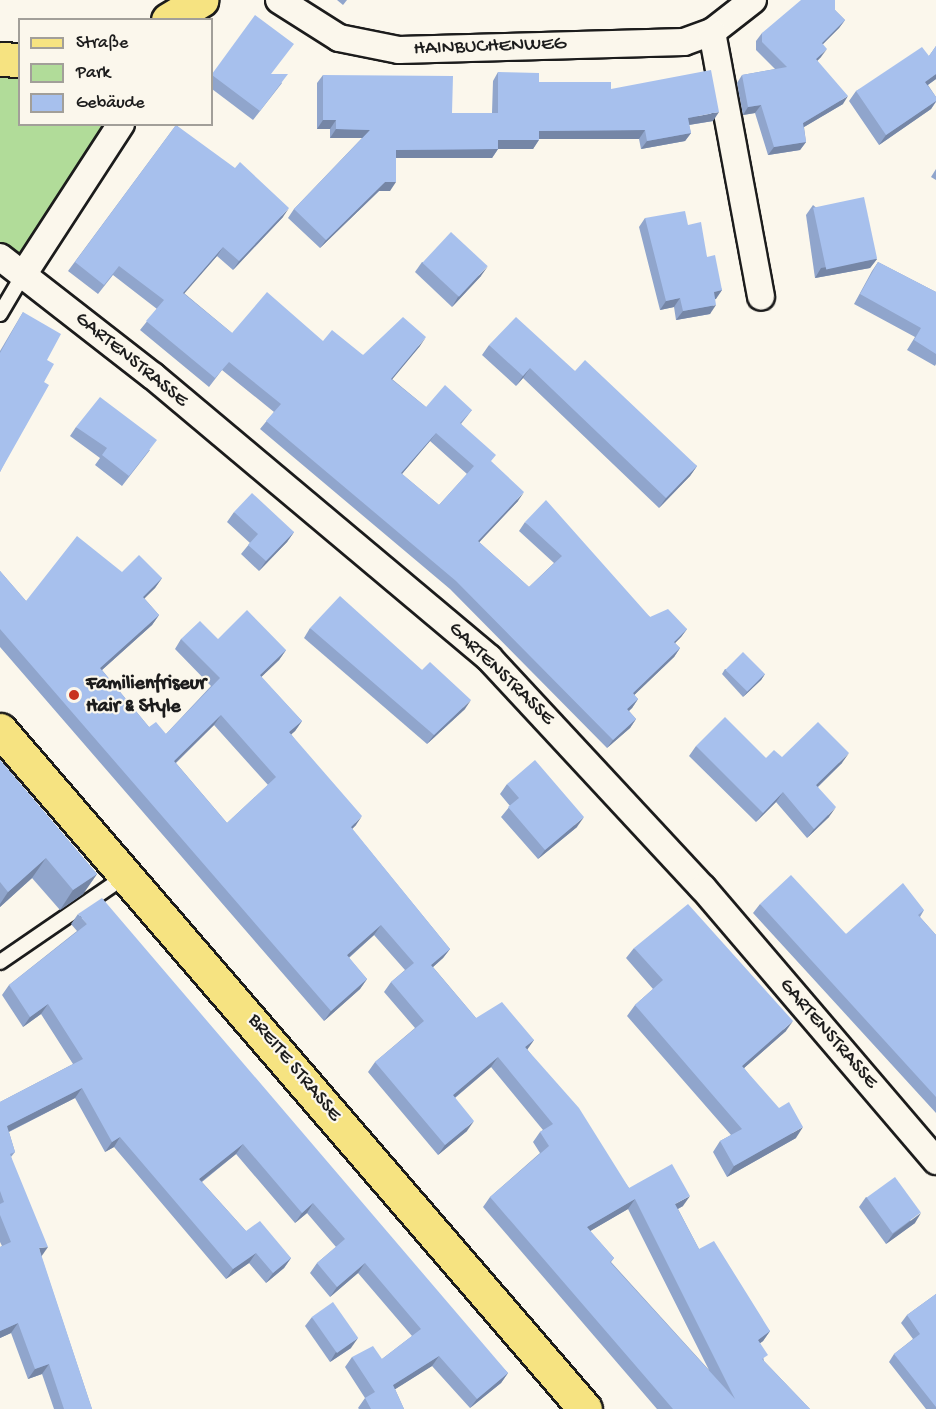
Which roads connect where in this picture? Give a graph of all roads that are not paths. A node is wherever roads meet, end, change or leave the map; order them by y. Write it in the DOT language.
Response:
graph roads {
  1 [pos="279,0"];
  2 [pos="753,0"];
  3 [pos="199,2"];
  4 [pos="171,18"];
  5 [pos="712,32"];
  6 [pos="0,59"];
  7 [pos="18,60"];
  8 [pos="120,126"];
  9 [pos="0,257"];
  10 [pos="23,275"];
  11 [pos="761,296"];
  12 [pos="0,314"];
  13 [pos="0,730"];
  14 [pos="127,875"];
  15 [pos="0,962"];
  16 [pos="936,1161"];
  17 [pos="585,1409"];
  1 -- 5 [label="street, HAINBUCHENWEG"];
  2 -- 5 [label="street, HAINBUCHENWEG"];
  3 -- 4 [label="main road"];
  5 -- 11 [label="street"];
  6 -- 7 [label="main road"];
  8 -- 10 [label="street"];
  9 -- 10 [label="street, GARTENSTRASSE"];
  10 -- 12 [label="lane"];
  10 -- 16 [label="street, GARTENSTRASSE"];
  13 -- 14 [label="main road, BREITE STRASSE"];
  14 -- 15 [label="lane"];
  14 -- 17 [label="main road, BREITE STRASSE"];
}
